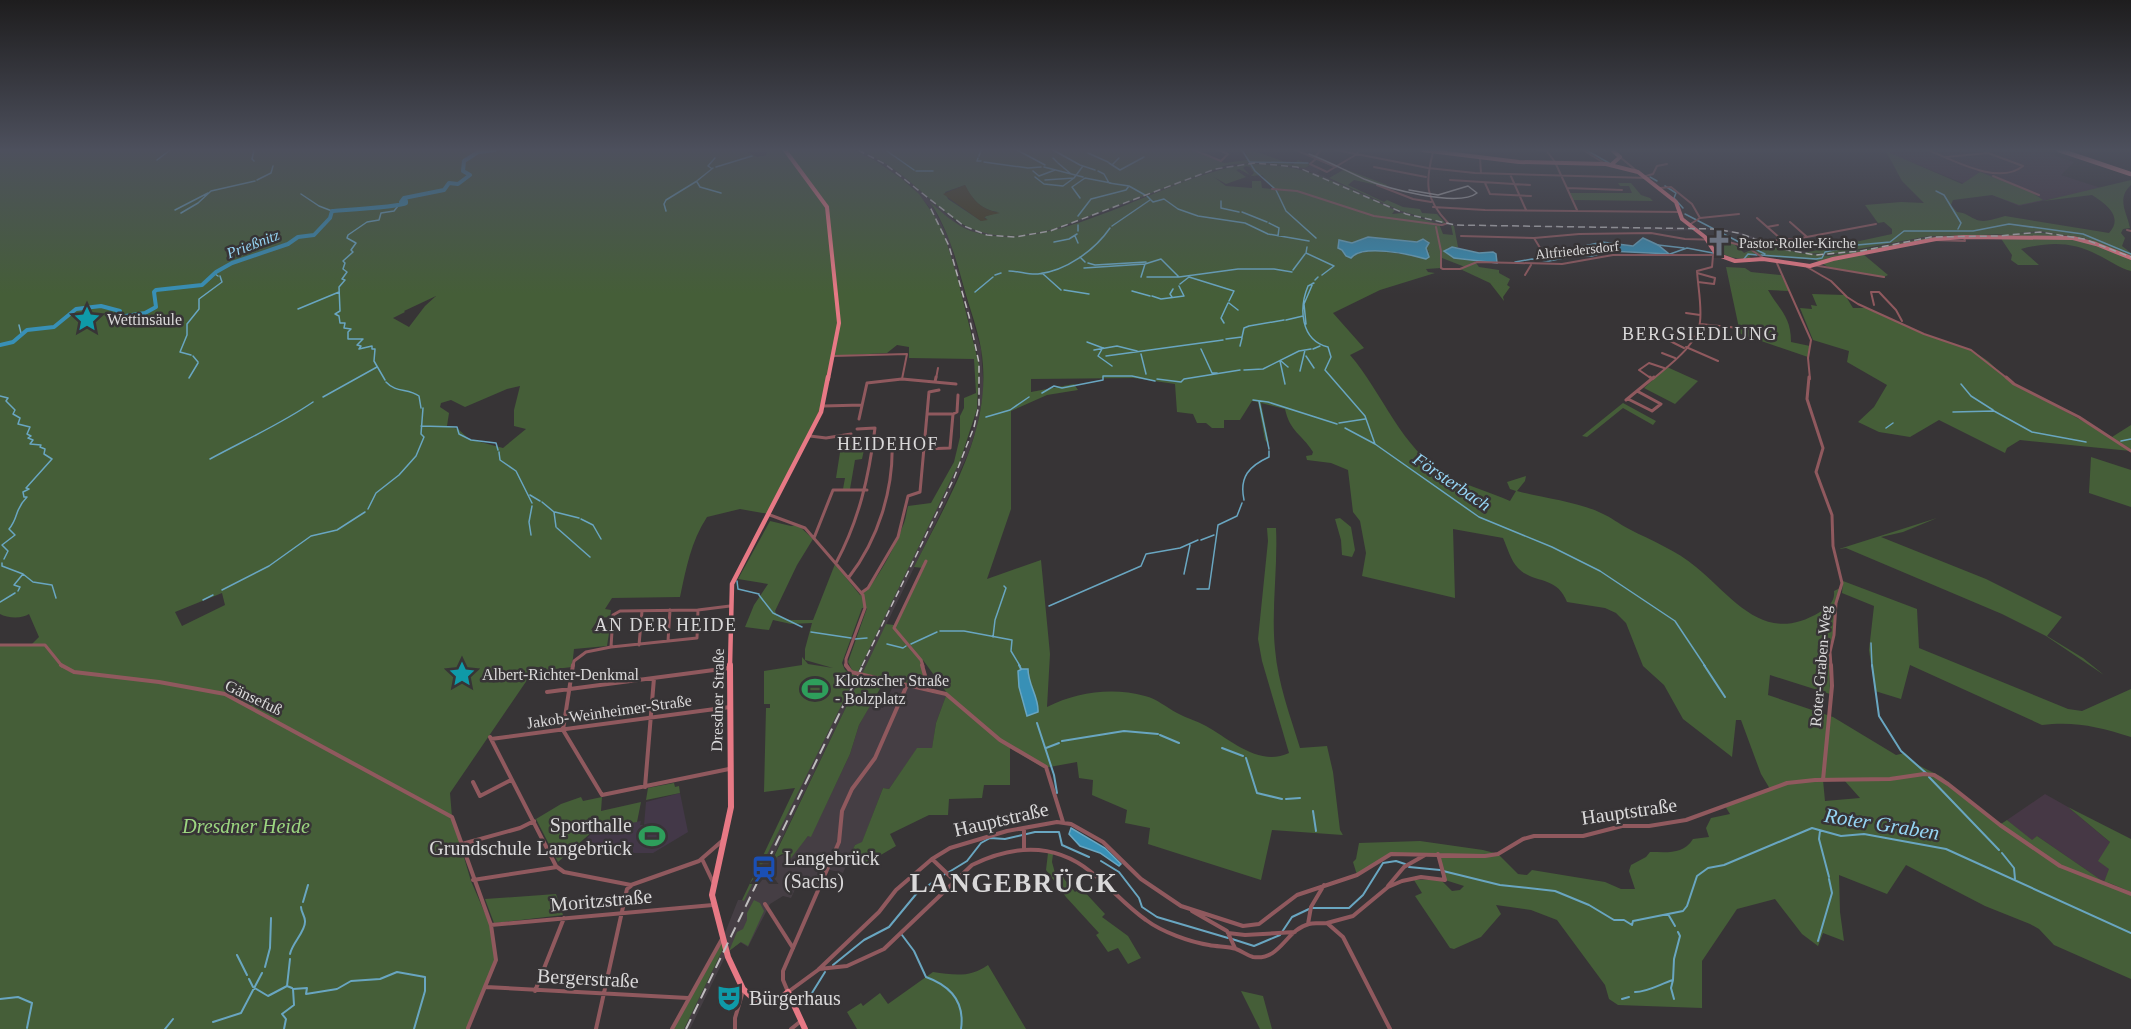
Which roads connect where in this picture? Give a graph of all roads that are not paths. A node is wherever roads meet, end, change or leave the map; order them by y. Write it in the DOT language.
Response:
graph roads {
  1 [pos="821,198"];
  2 [pos="1319,198"];
  3 [pos="1413,198"];
  4 [pos="1430,198"];
  5 [pos="1520,198"];
  6 [pos="1572,198"];
  7 [pos="1671,198"];
  8 [pos="1685,198"];
  9 [pos="1431,202"];
  10 [pos="1433,207"];
  11 [pos="1526,210"];
  12 [pos="1577,210"];
  13 [pos="1680,212"];
  14 [pos="1739,214"];
  15 [pos="1757,218"];
  16 [pos="1699,219"];
  17 [pos="1428,222"];
  18 [pos="1790,222"];
  19 [pos="1876,224"];
  20 [pos="1441,225"];
  21 [pos="1689,225"];
  22 [pos="1778,225"];
  23 [pos="1436,227"];
  24 [pos="1767,227"];
  25 [pos="2127,230"];
  26 [pos="2131,231"];
  27 [pos="1461,236"];
  28 [pos="1807,237"];
  29 [pos="2000,237"];
  30 [pos="1534,238"];
  31 [pos="1707,240"];
  32 [pos="1782,240"];
  33 [pos="2001,244"];
  34 [pos="1741,245"];
  35 [pos="1715,255"];
  36 [pos="1545,256"];
  37 [pos="2131,258"];
  38 [pos="1765,259"];
  39 [pos="1776,261"];
  40 [pos="1532,265"];
  41 [pos="1813,265"];
  42 [pos="1805,266"];
  43 [pos="1698,273"];
  44 [pos="1525,274"];
  45 [pos="1884,277"];
  46 [pos="1698,282"];
  47 [pos="1866,291"];
  48 [pos="1871,292"];
  49 [pos="1879,292"];
  50 [pos="1886,293"];
  51 [pos="1874,305"];
  52 [pos="1686,313"];
  53 [pos="1700,315"];
  54 [pos="1902,323"];
  55 [pos="1700,324"];
  56 [pos="1739,328"];
  57 [pos="1694,337"];
  58 [pos="1685,348"];
  59 [pos="1662,353"];
  60 [pos="833,356"];
  61 [pos="1675,358"];
  62 [pos="1718,361"];
  63 [pos="938,368"];
  64 [pos="1664,368"];
  65 [pos="902,379"];
  66 [pos="1652,379"];
  67 [pos="935,382"];
  68 [pos="956,384"];
  69 [pos="939,390"];
  70 [pos="1637,391"];
  71 [pos="958,395"];
  72 [pos="862,405"];
  73 [pos="823,406"];
  74 [pos="927,414"];
  75 [pos="953,414"];
  76 [pos="859,419"];
  77 [pos="857,429"];
  78 [pos="851,434"];
  79 [pos="810,436"];
  80 [pos="874,440"];
  81 [pos="925,449"];
  82 [pos="2131,451"];
  83 [pos="867,490"];
  84 [pos="770,515"];
  85 [pos="814,538"];
  86 [pos="926,561"];
  87 [pos="836,563"];
  88 [pos="849,577"];
  89 [pos="861,593"];
  90 [pos="732,606"];
  91 [pos="670,610"];
  92 [pos="698,610"];
  93 [pos="642,611"];
  94 [pos="668,641"];
  95 [pos="0,645"];
  96 [pos="639,645"];
  97 [pos="612,647"];
  98 [pos="731,668"];
  99 [pos="654,678"];
  100 [pos="907,685"];
  101 [pos="920,688"];
  102 [pos="570,689"];
  103 [pos="547,692"];
  104 [pos="730,707"];
  105 [pos="651,717"];
  106 [pos="563,730"];
  107 [pos="729,770"];
  108 [pos="511,780"];
  109 [pos="1822,780"];
  110 [pos="473,782"];
  111 [pos="645,787"];
  112 [pos="534,821"];
  113 [pos="1063,822"];
  114 [pos="1025,833"];
  115 [pos="726,837"];
  116 [pos="462,844"];
  117 [pos="1024,848"];
  118 [pos="1426,854"];
  119 [pos="1438,854"];
  120 [pos="702,859"];
  121 [pos="932,859"];
  122 [pos="557,867"];
  123 [pos="473,880"];
  124 [pos="954,880"];
  125 [pos="631,885"];
  126 [pos="714,885"];
  127 [pos="1324,885"];
  128 [pos="1388,887"];
  129 [pos="1310,890"];
  130 [pos="2131,894"];
  131 [pos="1315,897"];
  132 [pos="765,904"];
  133 [pos="714,905"];
  134 [pos="1191,910"];
  135 [pos="622,914"];
  136 [pos="564,918"];
  137 [pos="1327,923"];
  138 [pos="1308,924"];
  139 [pos="491,925"];
  140 [pos="1295,932"];
  141 [pos="1230,937"];
  142 [pos="723,938"];
  143 [pos="792,948"];
  144 [pos="1236,949"];
  145 [pos="818,970"];
  146 [pos="486,987"];
  147 [pos="744,989"];
  148 [pos="535,991"];
  149 [pos="788,992"];
  150 [pos="604,994"];
  151 [pos="688,998"];
  152 [pos="801,1021"];
  153 [pos="468,1028"];
  154 [pos="596,1029"];
  155 [pos="672,1029"];
  156 [pos="735,1029"];
  157 [pos="791,1029"];
  158 [pos="805,1029"];
  159 [pos="1390,1029"];
  1 -- 60 [label="main road, Dresdner Straße"];
  2 -- 17 [label="street"];
  3 -- 9 [label="street"];
  4 -- 9 [label="street"];
  5 -- 11 [label="street"];
  6 -- 12 [label="street"];
  7 -- 13 [label="main road"];
  8 -- 16 [label="street"];
  9 -- 10 [label="street"];
  10 -- 11 [label="street"];
  10 -- 20 [label="street"];
  11 -- 12 [label="street"];
  12 -- 13 [label="street"];
  13 -- 21 [label="main road"];
  14 -- 16 [label="street"];
  15 -- 24 [label="street"];
  16 -- 21 [label="street"];
  17 -- 20 [label="street"];
  17 -- 23 [label="street"];
  18 -- 28 [label="street"];
  19 -- 28 [label="street"];
  20 -- 23 [label="street"];
  21 -- 31 [label="main road"];
  22 -- 24 [label="street"];
  23 -- 40 [label="street, Altfriedersdorf"];
  24 -- 32 [label="street"];
  25 -- 26 [label="street"];
  27 -- 30 [label="street"];
  28 -- 32 [label="street"];
  29 -- 33 [label="street"];
  29 -- 37 [label="main road"];
  29 -- 41 [label="main road"];
  30 -- 31 [label="street"];
  30 -- 36 [label="street"];
  31 -- 34 [label="street"];
  31 -- 35 [label="main road"];
  32 -- 34 [label="street"];
  34 -- 38 [label="street"];
  35 -- 38 [label="main road"];
  35 -- 40 [label="street, Altfriedersdorf"];
  35 -- 43 [label="street"];
  38 -- 39 [label="main road"];
  39 -- 42 [label="main road"];
  39 -- 109 [label="street, Roter-Graben-Weg"];
  40 -- 44 [label="street"];
  41 -- 42 [label="main road"];
  41 -- 45 [label="street"];
  42 -- 54 [label="street"];
  43 -- 46 [label="street"];
  43 -- 46 [label="street"];
  46 -- 53 [label="street"];
  47 -- 48 [label="street"];
  48 -- 49 [label="street"];
  48 -- 51 [label="street"];
  49 -- 50 [label="street"];
  49 -- 54 [label="street"];
  52 -- 53 [label="street"];
  53 -- 55 [label="street"];
  54 -- 82 [label="street"];
  55 -- 56 [label="street"];
  55 -- 57 [label="street"];
  57 -- 58 [label="street"];
  57 -- 58 [label="street"];
  58 -- 61 [label="street"];
  58 -- 62 [label="street"];
  59 -- 61 [label="street"];
  60 -- 65 [label="street"];
  60 -- 73 [label="main road, Dresdner Straße"];
  61 -- 64 [label="street"];
  63 -- 67 [label="street"];
  64 -- 66 [label="street"];
  64 -- 66 [label="street"];
  65 -- 67 [label="street"];
  65 -- 72 [label="street"];
  66 -- 70 [label="street"];
  67 -- 68 [label="street"];
  69 -- 74 [label="street"];
  70 -- 70 [label="street"];
  71 -- 75 [label="street"];
  72 -- 73 [label="street"];
  72 -- 76 [label="street"];
  73 -- 79 [label="main road, Dresdner Straße"];
  74 -- 75 [label="street"];
  74 -- 81 [label="street"];
  75 -- 81 [label="street"];
  77 -- 80 [label="street"];
  78 -- 79 [label="street"];
  79 -- 84 [label="main road, Dresdner Straße"];
  80 -- 83 [label="street"];
  80 -- 88 [label="street"];
  81 -- 89 [label="street"];
  83 -- 85 [label="street"];
  83 -- 87 [label="street"];
  84 -- 85 [label="street"];
  84 -- 90 [label="main road, Dresdner Straße"];
  85 -- 87 [label="street"];
  86 -- 101 [label="street"];
  87 -- 88 [label="street"];
  88 -- 89 [label="street"];
  89 -- 100 [label="street, bridge"];
  90 -- 92 [label="street"];
  90 -- 98 [label="main road, Dresdner Straße"];
  91 -- 92 [label="street"];
  91 -- 93 [label="street"];
  91 -- 94 [label="street"];
  92 -- 94 [label="street"];
  93 -- 96 [label="street"];
  93 -- 97 [label="street"];
  94 -- 96 [label="street"];
  95 -- 116 [label="street, Gänsefuß"];
  96 -- 97 [label="street"];
  97 -- 102 [label="street"];
  98 -- 99 [label="street"];
  98 -- 104 [label="main road, Dresdner Straße"];
  99 -- 102 [label="street"];
  99 -- 105 [label="street"];
  100 -- 101 [label="street"];
  100 -- 143 [label="street"];
  101 -- 113 [label="street"];
  102 -- 103 [label="street"];
  102 -- 106 [label="street"];
  104 -- 105 [label="street, Jakob-Weinheimer-Straße"];
  104 -- 107 [label="main road, Dresdner Straße"];
  105 -- 106 [label="street, Jakob-Weinheimer-Straße"];
  105 -- 111 [label="street"];
  106 -- 108 [label="street, Jakob-Weinheimer-Straße"];
  106 -- 111 [label="street"];
  107 -- 111 [label="street"];
  107 -- 115 [label="main road, Dresdner Straße"];
  108 -- 110 [label="street"];
  108 -- 112 [label="street"];
  109 -- 119 [label="street, Hauptstraße"];
  109 -- 130 [label="street, Hauptstraße"];
  112 -- 116 [label="street"];
  112 -- 122 [label="street"];
  113 -- 114 [label="street, Hauptstraße"];
  113 -- 134 [label="street, Hauptstraße"];
  114 -- 117 [label="street"];
  114 -- 121 [label="street, Hauptstraße"];
  115 -- 120 [label="street"];
  115 -- 126 [label="main road, Dresdner Straße"];
  116 -- 123 [label="street"];
  117 -- 124 [label="street"];
  117 -- 144 [label="street"];
  118 -- 119 [label="street, Hauptstraße"];
  118 -- 127 [label="street, Hauptstraße"];
  118 -- 128 [label="street"];
  119 -- 128 [label="street"];
  120 -- 125 [label="street"];
  120 -- 126 [label="street, Dresdner Straße"];
  121 -- 124 [label="street"];
  121 -- 145 [label="street, Hauptstraße"];
  122 -- 123 [label="street"];
  122 -- 125 [label="street"];
  123 -- 139 [label="street"];
  124 -- 145 [label="street"];
  125 -- 135 [label="street"];
  126 -- 133 [label="main road, Dresdner Straße"];
  127 -- 129 [label="street, Hauptstraße"];
  127 -- 131 [label="street"];
  128 -- 137 [label="street"];
  129 -- 131 [label="street"];
  129 -- 134 [label="street, Hauptstraße"];
  131 -- 138 [label="street"];
  132 -- 143 [label="street"];
  133 -- 135 [label="street, Moritzstraße"];
  133 -- 142 [label="main road, Dresdner Straße"];
  134 -- 141 [label="street, Hauptstraße"];
  135 -- 136 [label="street, Moritzstraße"];
  135 -- 150 [label="street"];
  136 -- 139 [label="street, Moritzstraße"];
  136 -- 148 [label="street"];
  137 -- 138 [label="street"];
  137 -- 159 [label="street"];
  138 -- 140 [label="street"];
  139 -- 146 [label="street"];
  140 -- 141 [label="street"];
  140 -- 144 [label="street"];
  141 -- 144 [label="street"];
  142 -- 147 [label="main road, Dresdner Straße"];
  142 -- 151 [label="street"];
  143 -- 149 [label="street"];
  145 -- 149 [label="street, Hauptstraße"];
  146 -- 148 [label="street, Bergerstraße"];
  146 -- 153 [label="street"];
  147 -- 149 [label="main road, Hauptstraße"];
  147 -- 156 [label="street"];
  148 -- 150 [label="street, Bergerstraße"];
  149 -- 152 [label="main road"];
  150 -- 151 [label="street, Bergerstraße"];
  150 -- 154 [label="street"];
  151 -- 155 [label="street"];
  152 -- 157 [label="street"];
  152 -- 158 [label="main road"];
}
